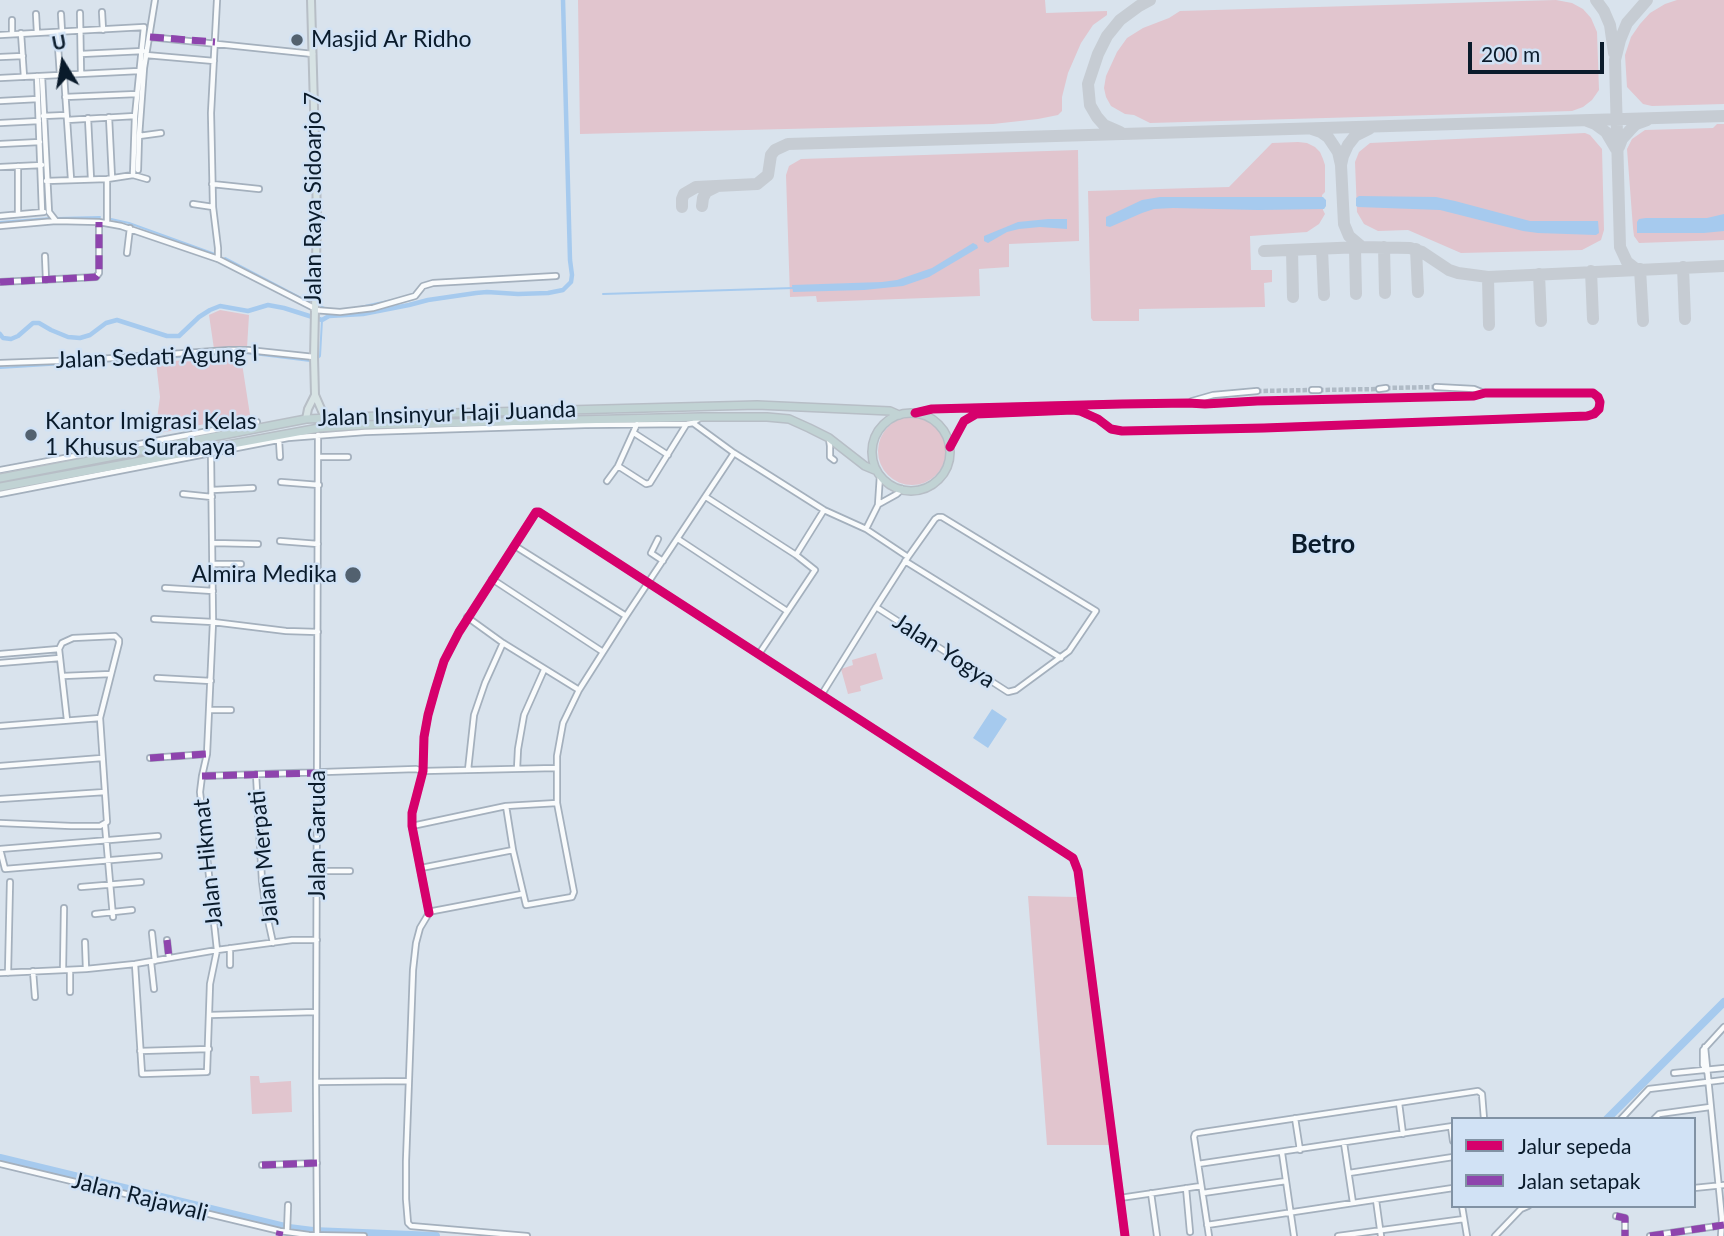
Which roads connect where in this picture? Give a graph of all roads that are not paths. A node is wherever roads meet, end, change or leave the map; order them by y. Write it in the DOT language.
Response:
graph roads {
  1 [pos="155,0"];
  2 [pos="217,0"];
  3 [pos="310,0"];
  4 [pos="102,12"];
  5 [pos="80,13"];
  6 [pos="36,14"];
  7 [pos="61,14"];
  8 [pos="12,20"];
  9 [pos="103,30"];
  10 [pos="80,31"];
  11 [pos="60,32"];
  12 [pos="21,33"];
  13 [pos="37,33"];
  14 [pos="12,34"];
  15 [pos="0,35"];
  16 [pos="150,37"];
  17 [pos="215,42"];
  18 [pos="144,53"];
  19 [pos="81,54"];
  20 [pos="313,54"];
  21 [pos="23,56"];
  22 [pos="0,57"];
  23 [pos="214,61"];
  24 [pos="139,71"];
  25 [pos="82,74"];
  26 [pos="62,75"];
  27 [pos="40,76"];
  28 [pos="24,77"];
  29 [pos="0,78"];
  30 [pos="137,94"];
  31 [pos="65,97"];
  32 [pos="38,99"];
  33 [pos="0,101"];
  34 [pos="135,116"];
  35 [pos="67,117"];
  36 [pos="109,117"];
  37 [pos="40,118"];
  38 [pos="88,118"];
  39 [pos="0,123"];
  40 [pos="161,133"];
  41 [pos="139,136"];
  42 [pos="40,142"];
  43 [pos="0,144"];
  44 [pos="44,165"];
  45 [pos="18,166"];
  46 [pos="0,167"];
  47 [pos="138,170"];
  48 [pos="133,175"];
  49 [pos="110,178"];
  50 [pos="91,179"];
  51 [pos="146,179"];
  52 [pos="71,180"];
  53 [pos="45,181"];
  54 [pos="212,184"];
  55 [pos="259,189"];
  56 [pos="193,204"];
  57 [pos="213,206"];
  58 [pos="18,214"];
  59 [pos="0,216"];
  60 [pos="50,216"];
  61 [pos="99,222"];
  62 [pos="107,223"];
  63 [pos="0,226"];
  64 [pos="130,228"];
  65 [pos="127,253"];
  66 [pos="45,256"];
  67 [pos="218,259"];
  68 [pos="556,276"];
  69 [pos="46,280"];
  70 [pos="0,282"];
  71 [pos="314,307"];
  72 [pos="314,357"];
  73 [pos="0,363"];
  74 [pos="1436,387"];
  75 [pos="1379,388"];
  76 [pos="1386,388"];
  77 [pos="1312,390"];
  78 [pos="1319,390"];
  79 [pos="1257,391"];
  80 [pos="1485,393"];
  81 [pos="315,395"];
  82 [pos="1437,397"];
  83 [pos="1379,398"];
  84 [pos="1386,398"];
  85 [pos="1312,400"];
  86 [pos="1319,400"];
  87 [pos="1257,401"];
  88 [pos="1188,402"];
  89 [pos="676,407"];
  90 [pos="454,413"];
  91 [pos="915,413"];
  92 [pos="899,415"];
  93 [pos="676,417"];
  94 [pos="702,417"];
  95 [pos="325,418"];
  96 [pos="306,419"];
  97 [pos="257,422"];
  98 [pos="454,424"];
  99 [pos="637,424"];
  100 [pos="690,424"];
  101 [pos="365,428"];
  102 [pos="634,433"];
  103 [pos="318,435"];
  104 [pos="283,437"];
  105 [pos="829,438"];
  106 [pos="183,443"];
  107 [pos="950,447"];
  108 [pos="184,453"];
  109 [pos="734,453"];
  110 [pos="211,454"];
  111 [pos="668,456"];
  112 [pos="280,457"];
  113 [pos="318,457"];
  114 [pos="348,457"];
  115 [pos="834,460"];
  116 [pos="618,466"];
  117 [pos="118,468"];
  118 [pos="0,470"];
  119 [pos="878,473"];
  120 [pos="0,478"];
  121 [pos="281,481"];
  122 [pos="607,481"];
  123 [pos="319,485"];
  124 [pos="0,487"];
  125 [pos="253,488"];
  126 [pos="902,489"];
  127 [pos="0,494"];
  128 [pos="183,494"];
  129 [pos="212,494"];
  130 [pos="706,497"];
  131 [pos="878,505"];
  132 [pos="824,510"];
  133 [pos="866,529"];
  134 [pos="658,539"];
  135 [pos="678,540"];
  136 [pos="280,541"];
  137 [pos="213,543"];
  138 [pos="258,544"];
  139 [pos="318,544"];
  140 [pos="515,545"];
  141 [pos="796,555"];
  142 [pos="906,559"];
  143 [pos="663,561"];
  144 [pos="213,564"];
  145 [pos="241,564"];
  146 [pos="492,579"];
  147 [pos="646,581"];
  148 [pos="165,588"];
  149 [pos="213,591"];
  150 [pos="876,607"];
  151 [pos="787,611"];
  152 [pos="626,616"];
  153 [pos="467,617"];
  154 [pos="154,619"];
  155 [pos="213,622"];
  156 [pos="318,632"];
  157 [pos="503,643"];
  158 [pos="59,649"];
  159 [pos="603,652"];
  160 [pos="0,654"];
  161 [pos="759,654"];
  162 [pos="60,658"];
  163 [pos="1061,658"];
  164 [pos="0,663"];
  165 [pos="544,670"];
  166 [pos="111,674"];
  167 [pos="63,677"];
  168 [pos="157,678"];
  169 [pos="211,681"];
  170 [pos="579,690"];
  171 [pos="822,694"];
  172 [pos="209,710"];
  173 [pos="231,710"];
  174 [pos="100,718"];
  175 [pos="67,720"];
  176 [pos="0,726"];
  177 [pos="207,754"];
  178 [pos="102,758"];
  179 [pos="150,758"];
  180 [pos="0,766"];
  181 [pos="556,768"];
  182 [pos="517,769"];
  183 [pos="468,770"];
  184 [pos="423,771"];
  185 [pos="318,773"];
  186 [pos="256,774"];
  187 [pos="202,776"];
  188 [pos="105,792"];
  189 [pos="0,799"];
  190 [pos="557,803"];
  191 [pos="506,806"];
  192 [pos="0,823"];
  193 [pos="105,825"];
  194 [pos="412,825"];
  195 [pos="158,836"];
  196 [pos="106,840"];
  197 [pos="0,849"];
  198 [pos="513,850"];
  199 [pos="159,856"];
  200 [pos="108,860"];
  201 [pos="421,868"];
  202 [pos="349,871"];
  203 [pos="318,872"];
  204 [pos="10,882"];
  205 [pos="141,882"];
  206 [pos="110,884"];
  207 [pos="81,887"];
  208 [pos="522,894"];
  209 [pos="64,908"];
  210 [pos="132,910"];
  211 [pos="429,913"];
  212 [pos="94,914"];
  213 [pos="112,915"];
  214 [pos="152,933"];
  215 [pos="167,940"];
  216 [pos="317,940"];
  217 [pos="85,942"];
  218 [pos="273,943"];
  219 [pos="230,948"];
  220 [pos="217,950"];
  221 [pos="169,958"];
  222 [pos="153,961"];
  223 [pos="135,964"];
  224 [pos="230,965"];
  225 [pos="86,969"];
  226 [pos="63,970"];
  227 [pos="70,970"];
  228 [pos="33,971"];
  229 [pos="0,973"];
  230 [pos="8,973"];
  231 [pos="155,989"];
  232 [pos="70,992"];
  233 [pos="34,997"];
  234 [pos="316,1013"];
  235 [pos="210,1015"];
  236 [pos="1724,1027"];
  237 [pos="209,1049"];
  238 [pos="140,1051"];
  239 [pos="1724,1068"];
  240 [pos="1675,1073"];
  241 [pos="1707,1074"];
  242 [pos="1724,1080"];
  243 [pos="409,1081"];
  244 [pos="316,1082"];
  245 [pos="1399,1103"];
  246 [pos="1710,1107"];
  247 [pos="1484,1117"];
  248 [pos="1623,1117"];
  249 [pos="1656,1117"];
  250 [pos="1295,1118"];
  251 [pos="1451,1127"];
  252 [pos="1403,1134"];
  253 [pos="1345,1143"];
  254 [pos="1300,1150"];
  255 [pos="1282,1153"];
  256 [pos="1451,1157"];
  257 [pos="317,1163"];
  258 [pos="0,1164"];
  259 [pos="1198,1164"];
  260 [pos="262,1165"];
  261 [pos="1349,1173"];
  262 [pos="1286,1181"];
  263 [pos="1721,1185"];
  264 [pos="1201,1186"];
  265 [pos="1186,1188"];
  266 [pos="1451,1188"];
  267 [pos="1696,1188"];
  268 [pos="1151,1193"];
  269 [pos="1203,1193"];
  270 [pos="1120,1198"];
  271 [pos="1376,1200"];
  272 [pos="1353,1203"];
  273 [pos="288,1205"];
  274 [pos="1462,1208"];
  275 [pos="1523,1208"];
  276 [pos="1291,1212"];
  277 [pos="1616,1216"];
  278 [pos="1464,1219"];
  279 [pos="1207,1225"];
  280 [pos="1722,1226"];
  281 [pos="287,1228"];
  282 [pos="317,1230"];
  283 [pos="1190,1232"];
  284 [pos="1381,1233"];
  285 [pos="280,1234"];
  286 [pos="364,1236"];
  287 [pos="527,1236"];
  288 [pos="1125,1236"];
  289 [pos="1157,1236"];
  290 [pos="1209,1236"];
  291 [pos="1294,1236"];
  292 [pos="1338,1236"];
  293 [pos="1467,1236"];
  294 [pos="1495,1236"];
  295 [pos="1625,1236"];
  296 [pos="1650,1236"];
  297 [pos="1721,1236"];
  1 -- 16 [label="street"];
  2 -- 17 [label="street"];
  3 -- 20 [label="main road, Jalan Raya Sidoarjo 7"];
  4 -- 9 [label="street"];
  5 -- 10 [label="street"];
  6 -- 13 [label="street"];
  7 -- 11 [label="street"];
  8 -- 14 [label="street"];
  9 -- 10 [label="street"];
  9 -- 18 [label="street"];
  10 -- 11 [label="street"];
  10 -- 19 [label="street"];
  11 -- 13 [label="street"];
  11 -- 26 [label="street"];
  12 -- 13 [label="street"];
  12 -- 14 [label="street"];
  12 -- 21 [label="street"];
  14 -- 15 [label="street"];
  16 -- 17 [label="street"];
  16 -- 18 [label="street"];
  17 -- 20 [label="street"];
  17 -- 23 [label="street"];
  18 -- 19 [label="street"];
  18 -- 23 [label="street"];
  18 -- 24 [label="street"];
  18 -- 41 [label="street"];
  19 -- 25 [label="street"];
  20 -- 71 [label="main road, Jalan Raya Sidoarjo 7"];
  21 -- 22 [label="street"];
  21 -- 28 [label="street"];
  23 -- 54 [label="street"];
  24 -- 25 [label="street"];
  24 -- 30 [label="street"];
  25 -- 26 [label="street"];
  26 -- 27 [label="street"];
  26 -- 31 [label="street"];
  27 -- 28 [label="street"];
  27 -- 32 [label="street"];
  27 -- 37 [label="street"];
  28 -- 29 [label="street"];
  30 -- 31 [label="street"];
  30 -- 34 [label="street"];
  31 -- 35 [label="street"];
  32 -- 33 [label="street"];
  32 -- 37 [label="street"];
  34 -- 36 [label="street"];
  34 -- 48 [label="street"];
  35 -- 37 [label="street"];
  35 -- 38 [label="street"];
  35 -- 52 [label="street"];
  36 -- 38 [label="street"];
  36 -- 49 [label="street"];
  37 -- 39 [label="street"];
  37 -- 42 [label="street"];
  37 -- 44 [label="street"];
  38 -- 50 [label="street"];
  40 -- 41 [label="street"];
  41 -- 47 [label="street"];
  42 -- 43 [label="street"];
  42 -- 44 [label="street"];
  44 -- 45 [label="street"];
  44 -- 53 [label="street"];
  45 -- 46 [label="street"];
  45 -- 58 [label="street"];
  48 -- 49 [label="street"];
  48 -- 51 [label="street"];
  49 -- 50 [label="street"];
  49 -- 62 [label="street"];
  50 -- 52 [label="street"];
  52 -- 53 [label="street"];
  53 -- 60 [label="street"];
  54 -- 55 [label="street"];
  54 -- 57 [label="street"];
  56 -- 57 [label="street"];
  57 -- 67 [label="street"];
  58 -- 59 [label="street"];
  58 -- 60 [label="street"];
  60 -- 61 [label="street"];
  60 -- 63 [label="street"];
  61 -- 62 [label="street"];
  61 -- 69 [label="street"];
  62 -- 64 [label="street"];
  64 -- 65 [label="street"];
  64 -- 67 [label="street"];
  66 -- 69 [label="street"];
  67 -- 71 [label="street"];
  68 -- 71 [label="street"];
  69 -- 70 [label="street"];
  71 -- 72 [label="main road, Jalan Raya Sidoarjo 7"];
  72 -- 73 [label="street, Jalan Sedati Agung I"];
  72 -- 81 [label="main road, Jalan Raya Sidoarjo 7"];
  74 -- 80 [label="street"];
  75 -- 76 [label="street"];
  77 -- 78 [label="street"];
  79 -- 88 [label="street"];
  80 -- 82 [label="street"];
  80 -- 107 [label="street"];
  81 -- 95 [label="main road, Jalan Raya Sidoarjo 7"];
  81 -- 96 [label="main road, Jalan Raya Sidoarjo 7"];
  83 -- 84 [label="street"];
  85 -- 86 [label="street"];
  87 -- 88 [label="street"];
  88 -- 91 [label="street"];
  89 -- 90 [label="highway, Jalan Insinyur Haji Juanda"];
  89 -- 92 [label="highway, Jalan Insinyur Haji Juanda"];
  89 -- 93 [label="highway"];
  90 -- 95 [label="highway, Jalan Insinyur Haji Juanda"];
  90 -- 98 [label="highway"];
  91 -- 92 [label="highway"];
  91 -- 107 [label="highway"];
  92 -- 119 [label="highway"];
  93 -- 94 [label="highway, Jalan Insinyur Haji Juanda"];
  93 -- 98 [label="highway, Jalan Insinyur Haji Juanda"];
  94 -- 100 [label="street"];
  94 -- 105 [label="highway, Jalan Insinyur Haji Juanda"];
  95 -- 96 [label="highway, Jalan Insinyur Haji Juanda"];
  96 -- 106 [label="highway, Jalan Insinyur Haji Juanda"];
  97 -- 118 [label="street"];
  98 -- 101 [label="highway, Jalan Insinyur Haji Juanda"];
  99 -- 100 [label="street, Jalan Insinyur Haji Juanda"];
  99 -- 101 [label="street, Jalan Insinyur Haji Juanda"];
  99 -- 102 [label="street"];
  100 -- 109 [label="street"];
  100 -- 111 [label="street"];
  101 -- 103 [label="street, Jalan Insinyur Haji Juanda"];
  101 -- 104 [label="highway, Jalan Insinyur Haji Juanda"];
  102 -- 111 [label="street"];
  102 -- 116 [label="street"];
  103 -- 104 [label="street, Jalan Insinyur Haji Juanda"];
  103 -- 113 [label="street, Jalan Garuda"];
  104 -- 108 [label="highway, Jalan Insinyur Haji Juanda"];
  104 -- 110 [label="street, Jalan Insinyur Haji Juanda"];
  104 -- 112 [label="street"];
  105 -- 115 [label="street"];
  105 -- 119 [label="highway, Jalan Insinyur Haji Juanda"];
  106 -- 108 [label="highway"];
  106 -- 120 [label="highway, Jalan Insinyur Haji Juanda"];
  107 -- 126 [label="highway"];
  108 -- 117 [label="highway, Jalan Insinyur Haji Juanda"];
  109 -- 130 [label="street"];
  109 -- 132 [label="street"];
  110 -- 117 [label="street, Jalan Insinyur Haji Juanda"];
  110 -- 129 [label="street, Jalan Hikmat"];
  111 -- 116 [label="street"];
  113 -- 114 [label="street"];
  113 -- 123 [label="street, Jalan Garuda"];
  116 -- 122 [label="street"];
  117 -- 124 [label="highway, Jalan Insinyur Haji Juanda"];
  117 -- 127 [label="street, Jalan Insinyur Haji Juanda"];
  119 -- 126 [label="highway"];
  119 -- 131 [label="street"];
  121 -- 123 [label="street"];
  123 -- 139 [label="street, Jalan Garuda"];
  125 -- 129 [label="street"];
  126 -- 131 [label="street"];
  128 -- 129 [label="street"];
  129 -- 137 [label="street, Jalan Hikmat"];
  130 -- 135 [label="street"];
  130 -- 141 [label="street"];
  131 -- 133 [label="street"];
  132 -- 133 [label="street"];
  132 -- 141 [label="street"];
  133 -- 142 [label="street"];
  134 -- 143 [label="street"];
  135 -- 143 [label="street"];
  135 -- 151 [label="street"];
  136 -- 139 [label="street"];
  137 -- 138 [label="street"];
  137 -- 144 [label="street, Jalan Hikmat"];
  139 -- 156 [label="street, Jalan Garuda"];
  140 -- 146 [label="street"];
  140 -- 147 [label="street"];
  140 -- 152 [label="street"];
  141 -- 151 [label="street"];
  142 -- 150 [label="street"];
  142 -- 163 [label="street"];
  142 -- 163 [label="street"];
  143 -- 147 [label="street"];
  144 -- 145 [label="street"];
  144 -- 149 [label="street, Jalan Hikmat"];
  146 -- 153 [label="street"];
  146 -- 159 [label="street"];
  147 -- 152 [label="street"];
  147 -- 161 [label="street"];
  148 -- 149 [label="street"];
  149 -- 155 [label="street, Jalan Hikmat"];
  150 -- 163 [label="street, Jalan Yogya"];
  150 -- 171 [label="street"];
  151 -- 161 [label="street"];
  152 -- 159 [label="street"];
  153 -- 157 [label="street"];
  153 -- 184 [label="street"];
  154 -- 155 [label="street"];
  155 -- 156 [label="street"];
  155 -- 169 [label="street, Jalan Hikmat"];
  156 -- 185 [label="street, Jalan Garuda"];
  157 -- 165 [label="street"];
  157 -- 183 [label="street"];
  158 -- 160 [label="street"];
  158 -- 162 [label="street"];
  158 -- 166 [label="street"];
  159 -- 170 [label="street"];
  161 -- 171 [label="street"];
  162 -- 164 [label="street"];
  162 -- 167 [label="street"];
  165 -- 170 [label="street"];
  165 -- 182 [label="street"];
  166 -- 167 [label="street"];
  166 -- 174 [label="street"];
  167 -- 175 [label="street"];
  168 -- 169 [label="street"];
  169 -- 172 [label="street, Jalan Hikmat"];
  170 -- 181 [label="street"];
  171 -- 270 [label="street"];
  172 -- 173 [label="street"];
  172 -- 177 [label="street, Jalan Hikmat"];
  174 -- 175 [label="street"];
  174 -- 178 [label="street"];
  175 -- 176 [label="street"];
  177 -- 179 [label="street"];
  177 -- 187 [label="street, Jalan Hikmat"];
  178 -- 180 [label="street"];
  178 -- 188 [label="street"];
  181 -- 182 [label="street"];
  181 -- 190 [label="street"];
  182 -- 183 [label="street"];
  183 -- 184 [label="street"];
  184 -- 185 [label="street"];
  184 -- 194 [label="street"];
  185 -- 186 [label="street"];
  185 -- 203 [label="street, Jalan Garuda"];
  186 -- 187 [label="street"];
  186 -- 218 [label="street, Jalan Merpati"];
  187 -- 220 [label="street, Jalan Hikmat"];
  188 -- 189 [label="street"];
  188 -- 193 [label="street"];
  190 -- 191 [label="street"];
  190 -- 208 [label="street"];
  191 -- 194 [label="street"];
  191 -- 198 [label="street"];
  192 -- 193 [label="street"];
  193 -- 196 [label="street"];
  194 -- 201 [label="street"];
  195 -- 196 [label="street"];
  196 -- 197 [label="street"];
  196 -- 200 [label="street"];
  197 -- 200 [label="street"];
  198 -- 201 [label="street"];
  198 -- 208 [label="street"];
  199 -- 200 [label="street"];
  200 -- 206 [label="street"];
  201 -- 211 [label="street"];
  202 -- 203 [label="street"];
  203 -- 216 [label="street, Jalan Garuda"];
  204 -- 230 [label="street"];
  205 -- 206 [label="street"];
  206 -- 207 [label="street"];
  206 -- 213 [label="street"];
  208 -- 211 [label="street"];
  209 -- 226 [label="street"];
  210 -- 213 [label="street"];
  211 -- 243 [label="street"];
  212 -- 213 [label="street"];
  214 -- 222 [label="street"];
  215 -- 221 [label="street"];
  216 -- 218 [label="street"];
  216 -- 234 [label="street, Jalan Garuda"];
  217 -- 225 [label="street"];
  218 -- 219 [label="street"];
  219 -- 220 [label="street"];
  219 -- 224 [label="street"];
  220 -- 221 [label="street"];
  220 -- 235 [label="street, Jalan Hikmat"];
  221 -- 222 [label="street"];
  222 -- 223 [label="street"];
  222 -- 231 [label="street"];
  223 -- 225 [label="street"];
  223 -- 238 [label="street"];
  225 -- 227 [label="street"];
  226 -- 227 [label="street"];
  226 -- 228 [label="street"];
  227 -- 232 [label="street"];
  228 -- 230 [label="street"];
  228 -- 233 [label="street"];
  229 -- 230 [label="street"];
  234 -- 235 [label="street"];
  234 -- 244 [label="street, Jalan Garuda"];
  235 -- 237 [label="street, Jalan Hikmat"];
  236 -- 241 [label="street"];
  237 -- 238 [label="street"];
  237 -- 238 [label="street"];
  239 -- 241 [label="street"];
  240 -- 241 [label="street"];
  241 -- 242 [label="street"];
  241 -- 246 [label="street"];
  241 -- 248 [label="street"];
  243 -- 244 [label="street"];
  243 -- 287 [label="street"];
  244 -- 257 [label="street, Jalan Garuda"];
  245 -- 247 [label="street"];
  245 -- 250 [label="street"];
  245 -- 252 [label="street"];
  246 -- 249 [label="street"];
  246 -- 263 [label="street"];
  250 -- 254 [label="street"];
  250 -- 259 [label="street"];
  251 -- 252 [label="street"];
  252 -- 253 [label="street"];
  253 -- 254 [label="street"];
  253 -- 261 [label="street"];
  254 -- 255 [label="street"];
  255 -- 259 [label="street"];
  255 -- 262 [label="street"];
  256 -- 261 [label="street"];
  257 -- 260 [label="street"];
  257 -- 282 [label="street, Jalan Garuda"];
  258 -- 285 [label="street, Jalan Rajawali"];
  259 -- 264 [label="street"];
  261 -- 272 [label="street"];
  262 -- 269 [label="street"];
  262 -- 276 [label="street"];
  263 -- 267 [label="street"];
  263 -- 280 [label="street"];
  264 -- 265 [label="street"];
  264 -- 269 [label="street"];
  265 -- 268 [label="street"];
  265 -- 283 [label="street"];
  266 -- 271 [label="street"];
  268 -- 270 [label="street"];
  268 -- 289 [label="street"];
  269 -- 279 [label="street"];
  270 -- 288 [label="street"];
  271 -- 272 [label="street"];
  271 -- 284 [label="street"];
  272 -- 276 [label="street"];
  273 -- 281 [label="street"];
  274 -- 278 [label="street"];
  275 -- 294 [label="street"];
  276 -- 279 [label="street"];
  276 -- 291 [label="street"];
  277 -- 295 [label="street"];
  278 -- 284 [label="street"];
  278 -- 293 [label="street"];
  279 -- 290 [label="street"];
  280 -- 296 [label="street"];
  280 -- 297 [label="street"];
  281 -- 282 [label="street, Jalan Rajawali"];
  281 -- 285 [label="street, Jalan Rajawali"];
  282 -- 286 [label="street, Jalan Rajawali"];
  284 -- 292 [label="street"];
}
